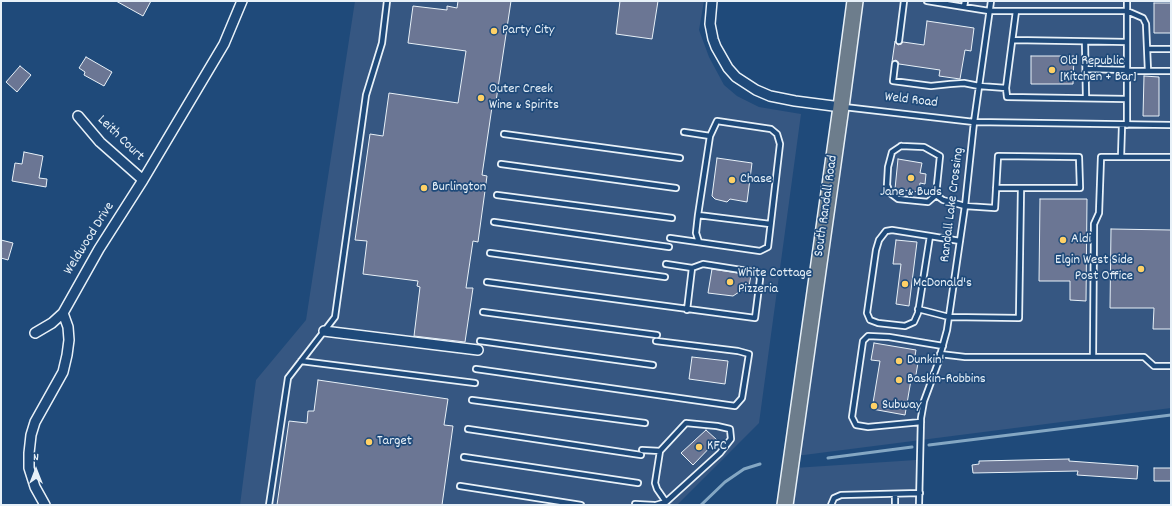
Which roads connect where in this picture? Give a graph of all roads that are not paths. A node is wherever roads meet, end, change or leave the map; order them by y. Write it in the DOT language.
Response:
graph roads {
  1 [pos="242,1"];
  2 [pos="387,1"];
  3 [pos="712,1"];
  4 [pos="855,1"];
  5 [pos="904,1"];
  6 [pos="927,1"];
  7 [pos="965,1"];
  8 [pos="991,1"];
  9 [pos="1127,1"];
  10 [pos="964,7"];
  11 [pos="990,11"];
  12 [pos="1016,11"];
  13 [pos="1127,11"];
  14 [pos="1013,40"];
  15 [pos="899,41"];
  16 [pos="1086,42"];
  17 [pos="1127,42"];
  18 [pos="1148,49"];
  19 [pos="1171,49"];
  20 [pos="895,64"];
  21 [pos="1086,69"];
  22 [pos="1127,71"];
  23 [pos="1148,71"];
  24 [pos="1171,72"];
  25 [pos="979,86"];
  26 [pos="1006,88"];
  27 [pos="1086,98"];
  28 [pos="1127,99"];
  29 [pos="841,107"];
  30 [pos="78,116"];
  31 [pos="974,122"];
  32 [pos="1125,125"];
  33 [pos="1171,125"];
  34 [pos="684,132"];
  35 [pos="504,134"];
  36 [pos="710,136"];
  37 [pos="1121,157"];
  38 [pos="1171,157"];
  39 [pos="680,158"];
  40 [pos="501,164"];
  41 [pos="143,180"];
  42 [pos="676,188"];
  43 [pos="996,188"];
  44 [pos="1021,188"];
  45 [pos="497,195"];
  46 [pos="936,195"];
  47 [pos="966,206"];
  48 [pos="698,215"];
  49 [pos="672,218"];
  50 [pos="494,222"];
  51 [pos="770,224"];
  52 [pos="930,236"];
  53 [pos="670,238"];
  54 [pos="960,241"];
  55 [pos="699,242"];
  56 [pos="669,247"];
  57 [pos="490,252"];
  58 [pos="666,264"];
  59 [pos="692,268"];
  60 [pos="665,277"];
  61 [pos="487,282"];
  62 [pos="918,309"];
  63 [pos="687,310"];
  64 [pos="483,312"];
  65 [pos="62,313"];
  66 [pos="949,317"];
  67 [pos="324,331"];
  68 [pos="35,333"];
  69 [pos="657,335"];
  70 [pos="480,340"];
  71 [pos="656,341"];
  72 [pos="943,346"];
  73 [pos="478,350"];
  74 [pos="940,354"];
  75 [pos="1093,357"];
  76 [pos="301,361"];
  77 [pos="653,365"];
  78 [pos="1171,366"];
  79 [pos="476,369"];
  80 [pos="474,383"];
  81 [pos="472,400"];
  82 [pos="921,422"];
  83 [pos="645,423"];
  84 [pos="468,428"];
  85 [pos="660,451"];
  86 [pos="464,457"];
  87 [pos="638,483"];
  88 [pos="460,486"];
  89 [pos="920,493"];
  90 [pos="895,494"];
  91 [pos="666,502"];
  92 [pos="635,504"];
  93 [pos="45,505"];
  94 [pos="269,505"];
  95 [pos="581,505"];
  96 [pos="655,505"];
  97 [pos="785,505"];
  98 [pos="831,505"];
  99 [pos="895,505"];
  100 [pos="920,505"];
  1 -- 41 [label="street, Weldwood Drive"];
  2 -- 67 [label="lane"];
  3 -- 29 [label="street, Weld Road"];
  4 -- 29 [label="main road, South Randall Road"];
  5 -- 15 [label="lane"];
  6 -- 10 [label="lane"];
  7 -- 10 [label="lane"];
  8 -- 11 [label="lane, Randall Lake Crossing"];
  9 -- 13 [label="lane"];
  10 -- 11 [label="lane"];
  11 -- 12 [label="lane"];
  11 -- 25 [label="lane, Randall Lake Crossing"];
  12 -- 13 [label="lane"];
  12 -- 14 [label="lane"];
  13 -- 17 [label="lane"];
  13 -- 18 [label="lane"];
  14 -- 16 [label="lane"];
  14 -- 26 [label="lane"];
  16 -- 17 [label="lane"];
  16 -- 21 [label="lane"];
  17 -- 22 [label="lane"];
  18 -- 19 [label="lane"];
  18 -- 23 [label="lane"];
  20 -- 25 [label="lane"];
  21 -- 22 [label="lane"];
  21 -- 27 [label="lane"];
  22 -- 23 [label="lane"];
  22 -- 28 [label="lane"];
  23 -- 24 [label="lane"];
  25 -- 26 [label="lane"];
  25 -- 31 [label="lane, Randall Lake Crossing"];
  26 -- 27 [label="lane"];
  27 -- 28 [label="lane"];
  28 -- 32 [label="lane"];
  29 -- 31 [label="lane, Weld Road"];
  29 -- 97 [label="main road, South Randall Road"];
  30 -- 41 [label="street, Leith Court"];
  31 -- 32 [label="lane, Weld Road"];
  31 -- 47 [label="lane, Randall Lake Crossing"];
  32 -- 33 [label="lane, Weld Road"];
  32 -- 37 [label="lane"];
  34 -- 36 [label="lane"];
  35 -- 39 [label="lane"];
  36 -- 48 [label="lane"];
  36 -- 51 [label="lane"];
  37 -- 38 [label="lane"];
  37 -- 75 [label="lane"];
  40 -- 42 [label="lane"];
  41 -- 65 [label="street, Weldwood Drive"];
  43 -- 44 [label="lane"];
  43 -- 44 [label="lane"];
  43 -- 47 [label="lane"];
  44 -- 66 [label="lane"];
  45 -- 49 [label="lane"];
  46 -- 46 [label="lane"];
  46 -- 47 [label="lane"];
  47 -- 54 [label="lane, Randall Lake Crossing"];
  48 -- 51 [label="lane"];
  48 -- 55 [label="lane"];
  50 -- 56 [label="lane"];
  51 -- 55 [label="lane"];
  52 -- 54 [label="lane"];
  52 -- 62 [label="lane"];
  52 -- 62 [label="lane"];
  53 -- 55 [label="lane"];
  54 -- 66 [label="lane, Randall Lake Crossing"];
  57 -- 60 [label="lane"];
  58 -- 59 [label="lane"];
  59 -- 63 [label="lane"];
  59 -- 63 [label="lane"];
  61 -- 63 [label="lane"];
  62 -- 66 [label="lane"];
  64 -- 69 [label="lane"];
  65 -- 68 [label="street, Weldwood Drive"];
  65 -- 93 [label="street"];
  66 -- 72 [label="lane, Randall Lake Crossing"];
  67 -- 73 [label="street"];
  67 -- 76 [label="lane"];
  70 -- 77 [label="lane"];
  71 -- 79 [label="lane"];
  72 -- 74 [label="lane, Randall Lake Crossing"];
  72 -- 82 [label="lane"];
  74 -- 75 [label="lane"];
  74 -- 82 [label="lane, Randall Lake Crossing"];
  75 -- 78 [label="lane"];
  76 -- 80 [label="lane"];
  76 -- 94 [label="lane"];
  81 -- 83 [label="lane"];
  82 -- 89 [label="lane, Randall Lake Crossing"];
  84 -- 85 [label="lane"];
  85 -- 91 [label="lane"];
  85 -- 91 [label="lane"];
  86 -- 87 [label="lane"];
  88 -- 95 [label="lane"];
  89 -- 90 [label="lane"];
  89 -- 100 [label="lane, Randall Lake Crossing"];
  90 -- 98 [label="lane"];
  90 -- 99 [label="lane"];
  91 -- 96 [label="lane"];
  92 -- 96 [label="lane"];
}
